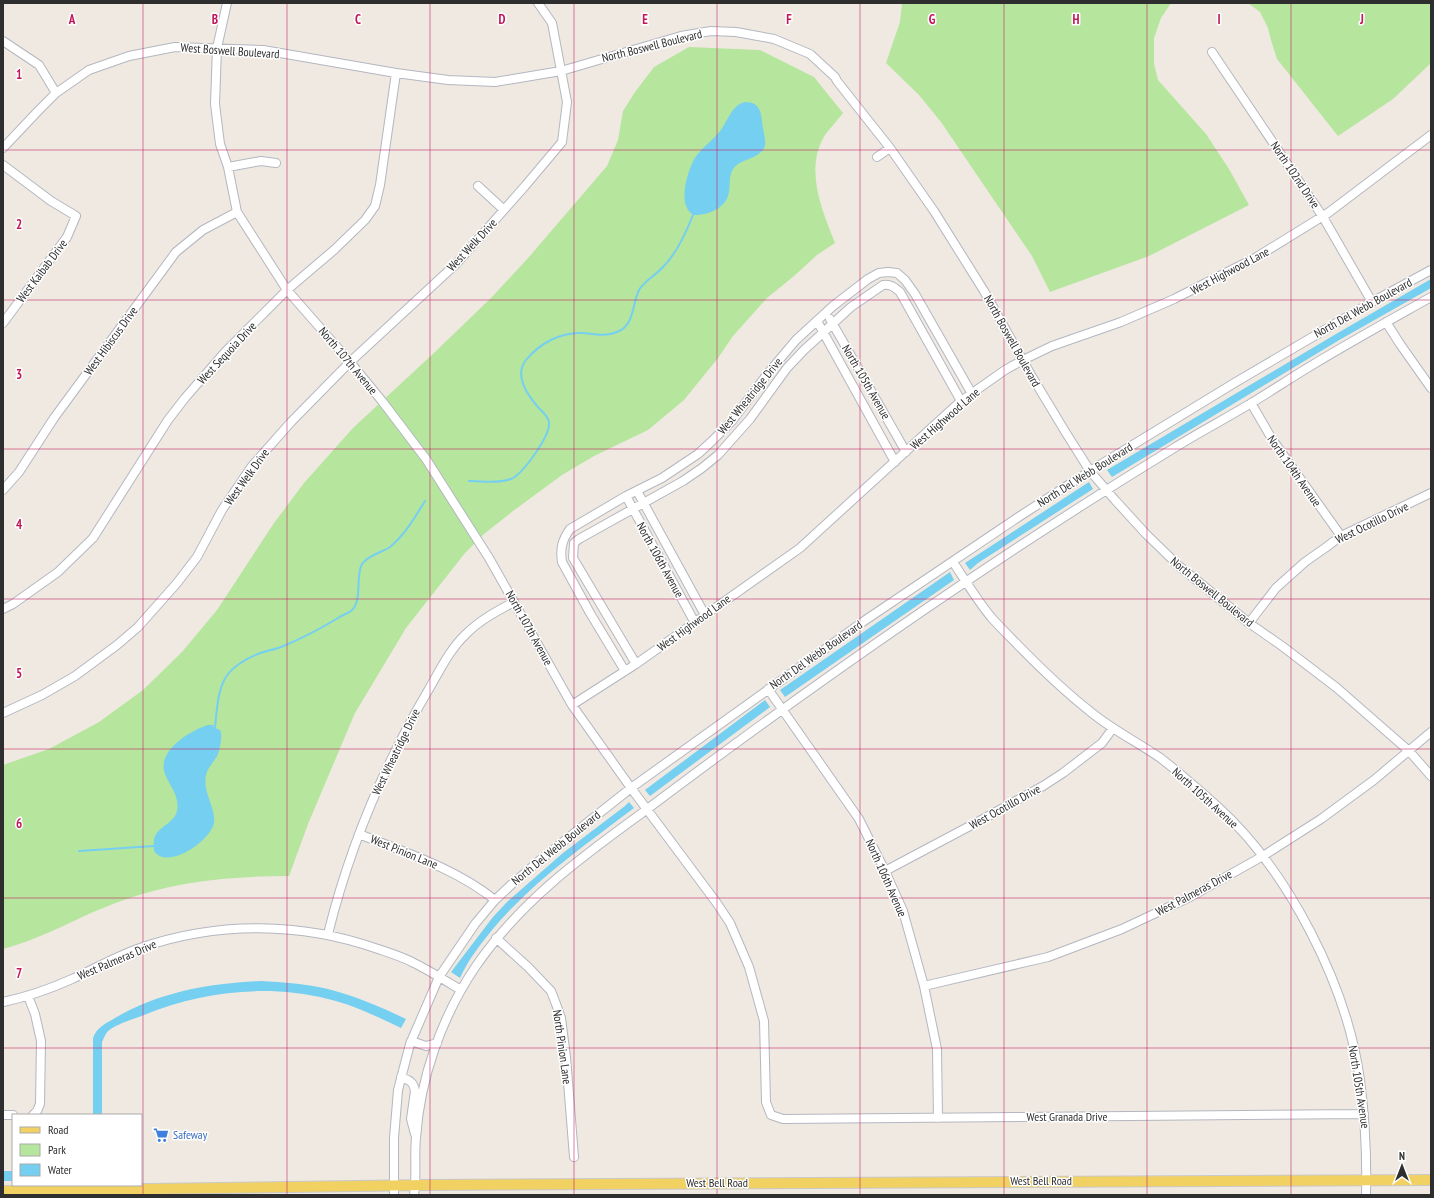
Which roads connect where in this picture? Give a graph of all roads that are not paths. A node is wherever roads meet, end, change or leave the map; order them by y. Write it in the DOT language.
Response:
graph roads {
  1 [pos="227,3"];
  2 [pos="538,3"];
  3 [pos="3,41"];
  4 [pos="217,48"];
  5 [pos="1212,52"];
  6 [pos="560,71"];
  7 [pos="396,73"];
  8 [pos="56,93"];
  9 [pos="1431,135"];
  10 [pos="3,148"];
  11 [pos="890,148"];
  12 [pos="877,157"];
  13 [pos="276,163"];
  14 [pos="3,165"];
  15 [pos="228,166"];
  16 [pos="478,186"];
  17 [pos="504,210"];
  18 [pos="237,212"];
  19 [pos="1323,217"];
  20 [pos="1431,270"];
  21 [pos="287,290"];
  22 [pos="1431,297"];
  23 [pos="1372,302"];
  24 [pos="826,312"];
  25 [pos="817,321"];
  26 [pos="1386,322"];
  27 [pos="3,323"];
  28 [pos="833,323"];
  29 [pos="823,333"];
  30 [pos="1023,360"];
  31 [pos="350,362"];
  32 [pos="1431,388"];
  33 [pos="972,394"];
  34 [pos="961,401"];
  35 [pos="1251,403"];
  36 [pos="906,452"];
  37 [pos="895,462"];
  38 [pos="1090,471"];
  39 [pos="3,490"];
  40 [pos="1107,490"];
  41 [pos="637,491"];
  42 [pos="1431,493"];
  43 [pos="626,496"];
  44 [pos="643,502"];
  45 [pos="632,509"];
  46 [pos="1341,536"];
  47 [pos="953,562"];
  48 [pos="966,581"];
  49 [pos="514,602"];
  50 [pos="3,609"];
  51 [pos="705,615"];
  52 [pos="695,623"];
  53 [pos="1249,623"];
  54 [pos="636,664"];
  55 [pos="625,672"];
  56 [pos="768,689"];
  57 [pos="572,705"];
  58 [pos="782,710"];
  59 [pos="3,713"];
  60 [pos="1113,728"];
  61 [pos="1431,732"];
  62 [pos="1409,750"];
  63 [pos="1431,776"];
  64 [pos="630,788"];
  65 [pos="647,810"];
  66 [pos="360,834"];
  67 [pos="1263,856"];
  68 [pos="885,871"];
  69 [pos="495,900"];
  70 [pos="328,934"];
  71 [pos="496,938"];
  72 [pos="439,977"];
  73 [pos="924,986"];
  74 [pos="461,990"];
  75 [pos="28,996"];
  76 [pos="3,1002"];
  77 [pos="411,1041"];
  78 [pos="437,1043"];
  79 [pos="401,1077"];
  80 [pos="34,1114"];
  81 [pos="1364,1114"];
  82 [pos="771,1115"];
  83 [pos="938,1118"];
  84 [pos="416,1138"];
  85 [pos="574,1157"];
  86 [pos="1366,1179"];
  87 [pos="1431,1180"];
  88 [pos="394,1190"];
  89 [pos="414,1190"];
  90 [pos="3,1191"];
  91 [pos="191,1192"];
  92 [pos="1366,1195"];
  1 -- 4 [label="street, North 107th Avenue"];
  2 -- 6 [label="street, West Welk Drive"];
  3 -- 8 [label="street"];
  4 -- 7 [label="street, West Boswell Boulevard"];
  4 -- 8 [label="street, West Boswell Boulevard"];
  4 -- 15 [label="street, North 107th Avenue"];
  5 -- 19 [label="street, North 102nd Drive"];
  6 -- 7 [label="street, West Boswell Boulevard"];
  6 -- 11 [label="street, North Boswell Boulevard"];
  6 -- 17 [label="street, West Welk Drive"];
  7 -- 21 [label="street, West Sequoia Drive"];
  8 -- 10 [label="street, West Boswell Boulevard"];
  9 -- 19 [label="street, West Highwood Lane"];
  11 -- 12 [label="street"];
  11 -- 30 [label="street, North Boswell Boulevard"];
  13 -- 15 [label="street"];
  14 -- 27 [label="street, West Kaibab Drive"];
  15 -- 18 [label="street, North 107th Avenue"];
  16 -- 17 [label="street, West Welk Drive"];
  17 -- 31 [label="street, West Welk Drive"];
  18 -- 21 [label="street, North 107th Avenue"];
  18 -- 39 [label="street, West Hibiscus Drive"];
  19 -- 23 [label="street, North 102nd Drive"];
  19 -- 30 [label="street, West Highwood Lane"];
  20 -- 23 [label="street, North Del Webb Boulevard"];
  21 -- 31 [label="street, North 107th Avenue"];
  21 -- 50 [label="street, West Sequoia Drive"];
  22 -- 26 [label="street, North Del Webb Boulevard"];
  23 -- 38 [label="street, North Del Webb Boulevard"];
  24 -- 25 [label="street, West Wheatridge Drive"];
  24 -- 28 [label="street, North 105th Avenue"];
  24 -- 33 [label="street, West Wheatridge Drive"];
  25 -- 29 [label="street, North 105th Avenue"];
  25 -- 41 [label="street, West Wheatridge Drive"];
  26 -- 32 [label="street"];
  26 -- 35 [label="street, North Del Webb Boulevard"];
  28 -- 29 [label="street, West Wheatridge Drive"];
  28 -- 34 [label="street, West Wheatridge Drive"];
  28 -- 36 [label="street, North 105th Avenue"];
  29 -- 37 [label="street, North 105th Avenue"];
  29 -- 44 [label="street, West Wheatridge Drive"];
  30 -- 33 [label="street, West Highwood Lane"];
  30 -- 38 [label="street, North Boswell Boulevard"];
  31 -- 49 [label="street, North 107th Avenue"];
  31 -- 59 [label="street, West Welk Drive"];
  33 -- 34 [label="street, West Highwood Lane"];
  34 -- 36 [label="street, West Highwood Lane"];
  35 -- 40 [label="street, North Del Webb Boulevard"];
  35 -- 46 [label="street, North 104th Avenue"];
  36 -- 37 [label="street, West Highwood Lane"];
  37 -- 51 [label="street, West Highwood Lane"];
  38 -- 40 [label="street, North Boswell Boulevard"];
  38 -- 47 [label="street, North Del Webb Boulevard"];
  40 -- 48 [label="street, North Del Webb Boulevard"];
  40 -- 53 [label="street, North Boswell Boulevard"];
  41 -- 43 [label="street, West Wheatridge Drive"];
  41 -- 44 [label="street, North 106th Avenue"];
  42 -- 46 [label="street, West Ocotillo Drive"];
  43 -- 45 [label="street, North 106th Avenue"];
  43 -- 55 [label="street, West Wheatridge Drive"];
  44 -- 45 [label="street, West Wheatridge Drive"];
  44 -- 51 [label="street, North 106th Avenue"];
  45 -- 52 [label="street, North 106th Avenue"];
  45 -- 54 [label="street, West Wheatridge Drive"];
  46 -- 53 [label="street, West Ocotillo Drive"];
  47 -- 48 [label="street, North 105th Avenue"];
  47 -- 56 [label="street, North Del Webb Boulevard"];
  48 -- 58 [label="street, North Del Webb Boulevard"];
  48 -- 60 [label="street, North 105th Avenue"];
  49 -- 57 [label="street, North 107th Avenue"];
  49 -- 66 [label="street, West Wheatridge Drive"];
  51 -- 52 [label="street, West Highwood Lane"];
  52 -- 54 [label="street, West Highwood Lane"];
  53 -- 62 [label="street, North Boswell Boulevard"];
  54 -- 55 [label="street, West Highwood Lane"];
  55 -- 57 [label="street, West Highwood Lane"];
  56 -- 58 [label="street, North 106th Avenue"];
  56 -- 64 [label="street, North Del Webb Boulevard"];
  57 -- 64 [label="street, North 107th Avenue"];
  58 -- 65 [label="street, North Del Webb Boulevard"];
  58 -- 68 [label="street, North 106th Avenue"];
  60 -- 67 [label="street, North 105th Avenue"];
  60 -- 68 [label="street, West Ocotillo Drive"];
  61 -- 62 [label="street, West Palmeras Drive"];
  62 -- 63 [label="street, North Boswell Boulevard"];
  62 -- 67 [label="street, West Palmeras Drive"];
  64 -- 65 [label="street, North 107th Avenue"];
  64 -- 69 [label="street, North Del Webb Boulevard"];
  65 -- 71 [label="street, North Del Webb Boulevard"];
  65 -- 82 [label="street, North 107th Avenue"];
  66 -- 69 [label="street, West Pinion Lane"];
  66 -- 70 [label="street, West Wheatridge Drive"];
  67 -- 73 [label="street, West Palmeras Drive"];
  67 -- 81 [label="street, North 105th Avenue"];
  68 -- 73 [label="street, North 106th Avenue"];
  69 -- 72 [label="street, North Del Webb Boulevard"];
  70 -- 72 [label="street, West Palmeras Drive"];
  70 -- 75 [label="street, West Palmeras Drive"];
  71 -- 74 [label="street, North Del Webb Boulevard"];
  71 -- 85 [label="street, North Pinion Lane"];
  72 -- 74 [label="street, West Palmeras Drive"];
  72 -- 77 [label="street, North Del Webb Boulevard"];
  73 -- 83 [label="street, North 106th Avenue"];
  74 -- 78 [label="street, North Del Webb Boulevard"];
  75 -- 76 [label="street, West Palmeras Drive"];
  75 -- 80 [label="street"];
  77 -- 78 [label="street"];
  77 -- 79 [label="street, North Del Webb Boulevard"];
  78 -- 84 [label="street, North Del Webb Boulevard"];
  79 -- 84 [label="street"];
  79 -- 88 [label="street, North Del Webb Boulevard"];
  81 -- 83 [label="street, West Granada Drive"];
  81 -- 86 [label="street, North 105th Avenue"];
  82 -- 83 [label="street, West Granada Drive"];
  84 -- 89 [label="street, North Del Webb Boulevard"];
  86 -- 87 [label="main road, West Bell Road"];
  86 -- 89 [label="main road, West Bell Road"];
  86 -- 92 [label="street, North 105th Avenue"];
  88 -- 89 [label="main road, West Bell Road"];
  88 -- 91 [label="main road, West Bell Road"];
  90 -- 91 [label="main road, West Bell Road"];
}
